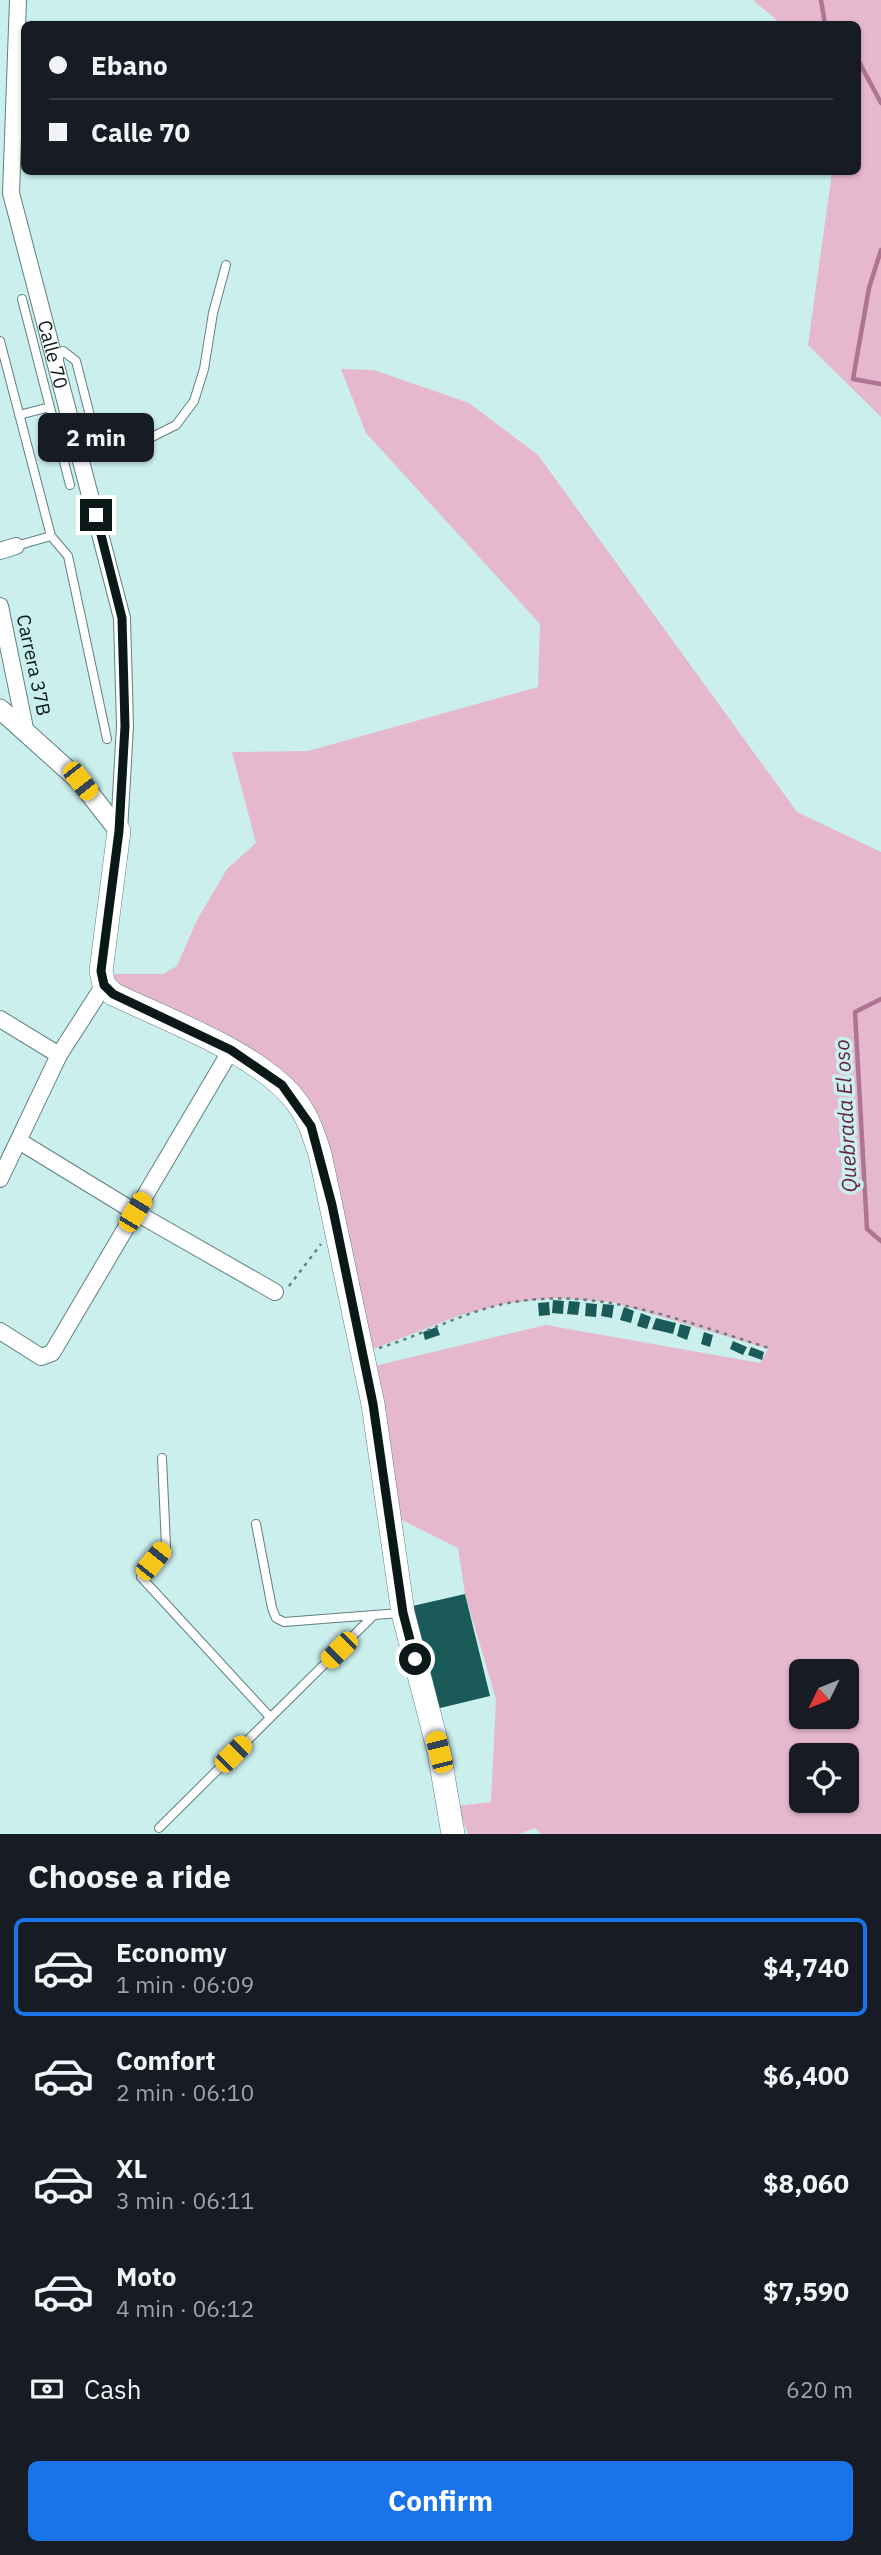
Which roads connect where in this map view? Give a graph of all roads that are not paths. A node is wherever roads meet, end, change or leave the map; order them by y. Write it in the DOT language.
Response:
graph roads {
  1 [pos="18,0"];
  2 [pos="226,265"];
  3 [pos="22,299"];
  4 [pos="0,341"];
  5 [pos="56,360"];
  6 [pos="50,407"];
  7 [pos="19,415"];
  8 [pos="70,485"];
  9 [pos="51,536"];
  10 [pos="8,549"];
  11 [pos="0,606"];
  12 [pos="0,709"];
  13 [pos="26,733"];
  14 [pos="107,739"];
  15 [pos="119,831"];
  16 [pos="104,985"];
  17 [pos="0,1019"];
  18 [pos="231,1050"];
  19 [pos="59,1055"];
  20 [pos="19,1140"];
  21 [pos="0,1179"];
  22 [pos="135,1212"];
  23 [pos="275,1292"];
  24 [pos="0,1331"];
  25 [pos="162,1458"];
  26 [pos="256,1524"];
  27 [pos="403,1613"];
  28 [pos="373,1616"];
  29 [pos="270,1717"];
  30 [pos="159,1828"];
  31 [pos="453,1834"];
  1 -- 5 [label="street, Calle 70"];
  2 -- 5 [label="lane"];
  3 -- 6 [label="lane"];
  4 -- 7 [label="lane"];
  5 -- 15 [label="street, Calle 70"];
  6 -- 7 [label="lane"];
  6 -- 8 [label="lane"];
  7 -- 9 [label="lane"];
  9 -- 10 [label="lane"];
  9 -- 14 [label="lane"];
  11 -- 13 [label="street, Carrera 37B"];
  12 -- 13 [label="street"];
  13 -- 15 [label="street"];
  15 -- 16 [label="main road, Calle 70"];
  16 -- 18 [label="main road"];
  16 -- 19 [label="street"];
  17 -- 19 [label="street"];
  18 -- 22 [label="street"];
  18 -- 27 [label="main road"];
  19 -- 20 [label="street"];
  20 -- 21 [label="street"];
  20 -- 22 [label="street"];
  22 -- 23 [label="street"];
  22 -- 24 [label="street"];
  25 -- 29 [label="lane"];
  26 -- 28 [label="lane"];
  27 -- 28 [label="lane"];
  27 -- 31 [label="main road"];
  28 -- 29 [label="lane"];
  29 -- 30 [label="lane"];
}
